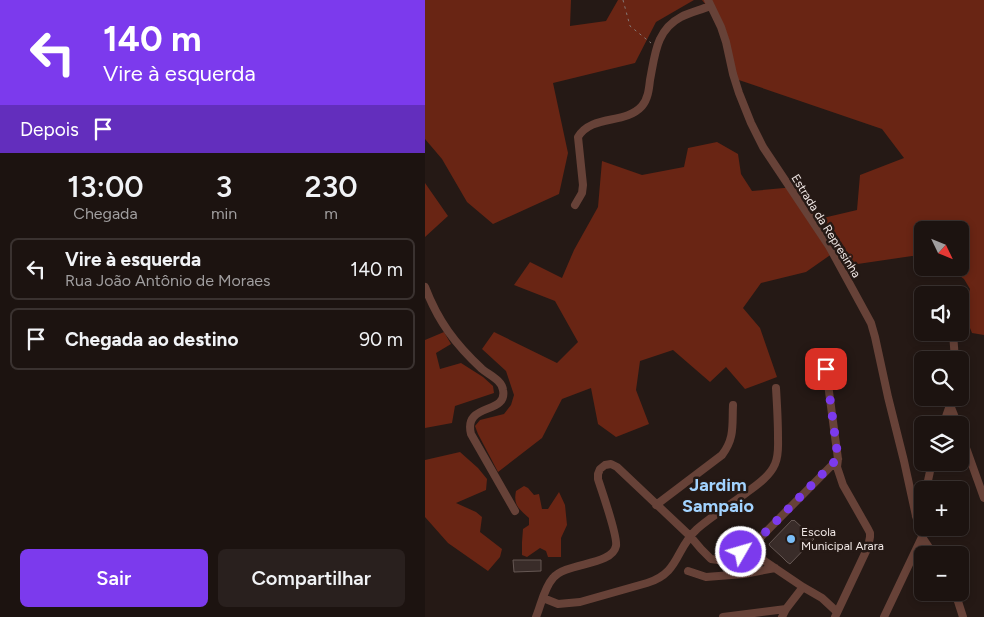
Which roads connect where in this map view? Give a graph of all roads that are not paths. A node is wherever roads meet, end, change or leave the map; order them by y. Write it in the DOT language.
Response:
graph roads {
  1 [pos="709,3"];
  2 [pos="575,205"];
  3 [pos="425,287"];
  4 [pos="826,369"];
  5 [pos="777,388"];
  6 [pos="733,405"];
  7 [pos="969,456"];
  8 [pos="838,458"];
  9 [pos="984,498"];
  10 [pos="656,505"];
  11 [pos="914,507"];
  12 [pos="515,511"];
  13 [pos="690,536"];
  14 [pos="922,537"];
  15 [pos="928,546"];
  16 [pos="745,551"];
  17 [pos="775,568"];
  18 [pos="688,571"];
  19 [pos="744,574"];
  20 [pos="803,587"];
  21 [pos="543,598"];
  22 [pos="958,601"];
  23 [pos="786,609"];
  24 [pos="835,614"];
  25 [pos="537,617"];
  26 [pos="723,617"];
  27 [pos="782,617"];
  28 [pos="884,617"];
  29 [pos="963,617"];
  1 -- 2 [label="street"];
  1 -- 11 [label="street, Estrada da Represinha"];
  3 -- 12 [label="street"];
  4 -- 8 [label="street"];
  5 -- 13 [label="street"];
  6 -- 10 [label="street"];
  7 -- 9 [label="street"];
  8 -- 16 [label="street"];
  8 -- 24 [label="street"];
  10 -- 13 [label="street"];
  10 -- 21 [label="street"];
  13 -- 16 [label="street"];
  13 -- 21 [label="street"];
  14 -- 15 [label="street, Estrada da Represinha"];
  14 -- 28 [label="street"];
  16 -- 17 [label="street"];
  16 -- 19 [label="street"];
  17 -- 19 [label="street"];
  17 -- 20 [label="street"];
  18 -- 19 [label="street"];
  20 -- 23 [label="street"];
  20 -- 24 [label="street"];
  21 -- 25 [label="street"];
  22 -- 29 [label="street"];
  23 -- 26 [label="street"];
  23 -- 27 [label="street"];
}
